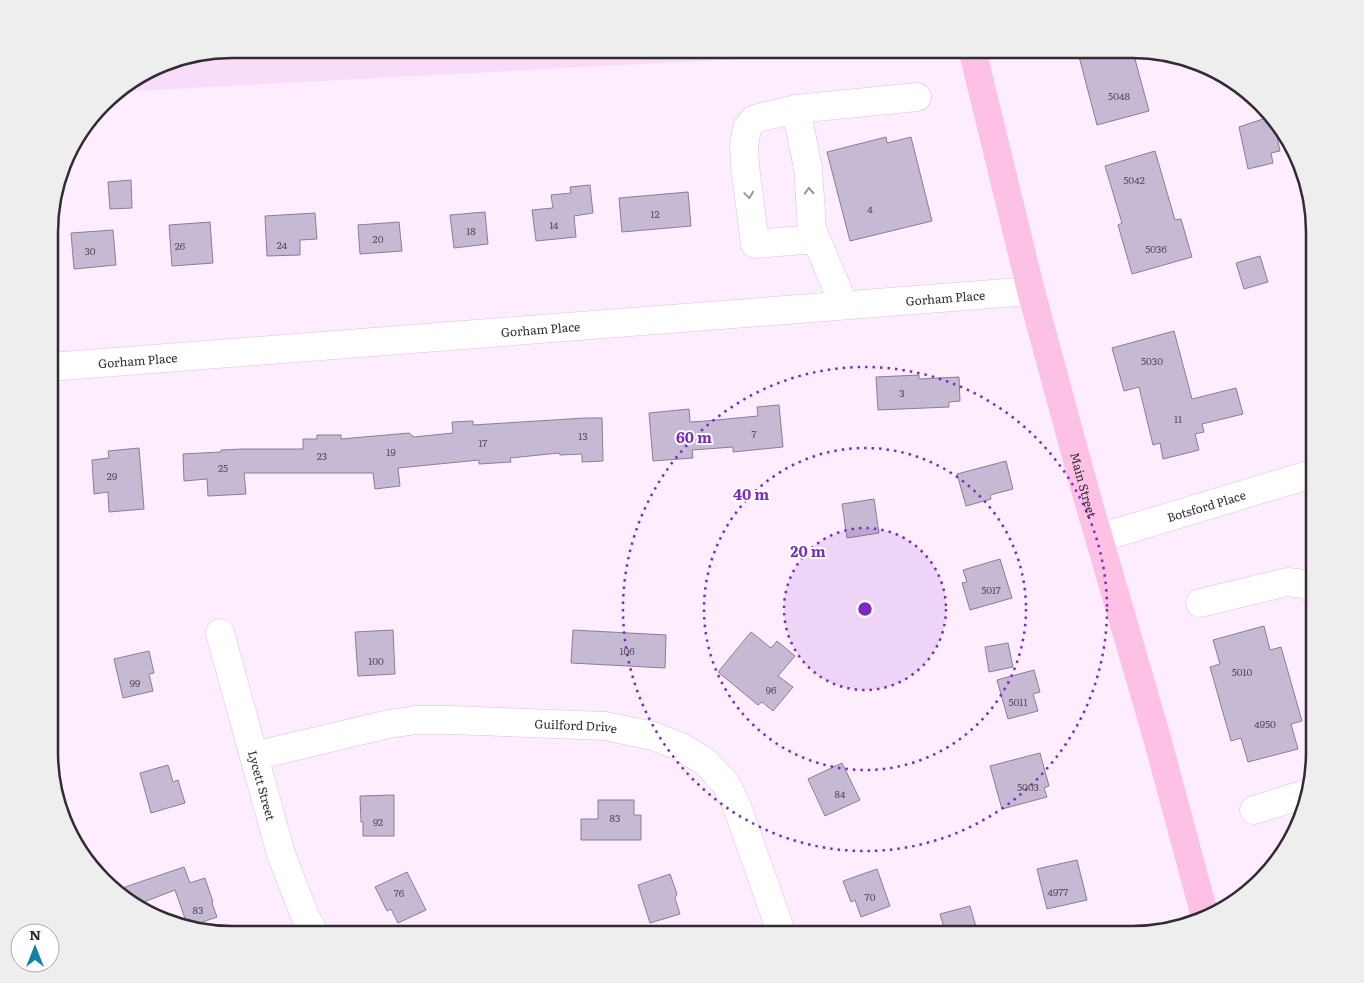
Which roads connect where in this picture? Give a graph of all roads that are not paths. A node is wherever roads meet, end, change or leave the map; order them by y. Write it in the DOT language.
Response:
graph roads {
  1 [pos="974,58"];
  2 [pos="918,97"];
  3 [pos="796,110"];
  4 [pos="815,240"];
  5 [pos="1031,290"];
  6 [pos="844,305"];
  7 [pos="58,366"];
  8 [pos="1306,476"];
  9 [pos="1099,538"];
  10 [pos="1306,584"];
  11 [pos="1200,603"];
  12 [pos="220,633"];
  13 [pos="254,756"];
  14 [pos="1301,795"];
  15 [pos="1254,810"];
  16 [pos="1203,910"];
  17 [pos="310,925"];
  18 [pos="779,926"];
  1 -- 5 [label="main road, Main Street"];
  2 -- 3 [label="street"];
  4 -- 3 [label="street, one-way"];
  3 -- 4 [label="street, one-way"];
  4 -- 6 [label="street"];
  5 -- 6 [label="street, Gorham Place"];
  5 -- 9 [label="main road, Main Street"];
  6 -- 7 [label="street, Gorham Place"];
  8 -- 9 [label="street, Botsford Place"];
  9 -- 16 [label="main road, Main Street"];
  10 -- 11 [label="street"];
  12 -- 13 [label="street, Lycett Street"];
  13 -- 17 [label="street, Lycett Street"];
  13 -- 18 [label="street, Guilford Drive"];
  14 -- 15 [label="street"];
}
